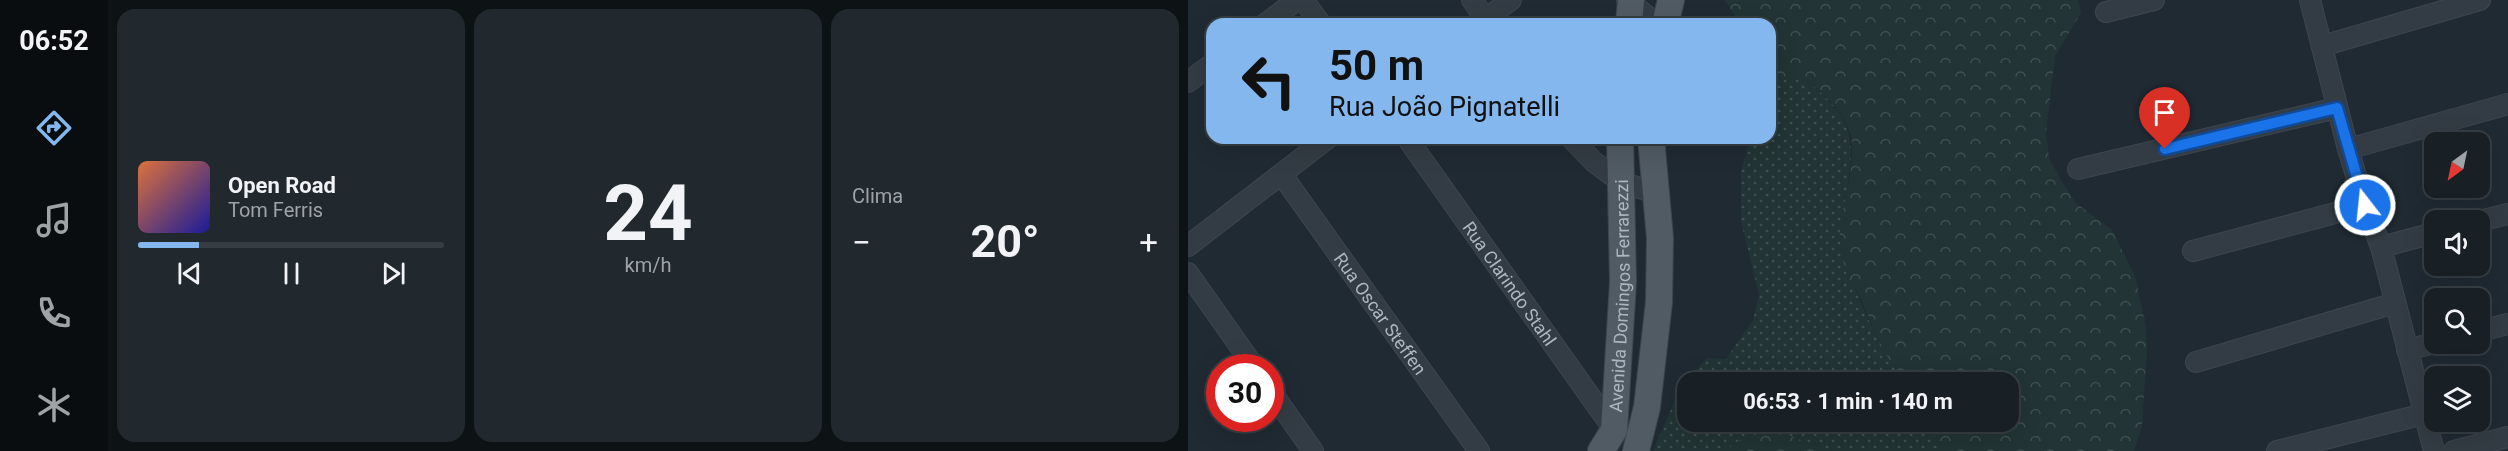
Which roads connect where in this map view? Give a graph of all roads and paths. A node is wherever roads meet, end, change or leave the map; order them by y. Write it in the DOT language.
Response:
graph roads {
  1 [pos="1297,0"];
  2 [pos="1303,0"];
  3 [pos="1472,0"];
  4 [pos="1511,0"];
  5 [pos="1671,0"];
  6 [pos="2154,0"];
  7 [pos="2310,0"];
  8 [pos="2480,0"];
  9 [pos="1629,7"];
  10 [pos="2106,12"];
  11 [pos="1273,18"];
  12 [pos="1316,18"];
  13 [pos="1483,18"];
  14 [pos="1490,18"];
  15 [pos="1647,18"];
  16 [pos="1666,18"];
  17 [pos="2322,46"];
  18 [pos="1206,68"];
  19 [pos="1188,82"];
  20 [pos="2508,104"];
  21 [pos="2337,108"];
  22 [pos="1321,144"];
  23 [pos="1411,144"];
  24 [pos="1577,144"];
  25 [pos="1620,144"];
  26 [pos="1651,144"];
  27 [pos="2348,149"];
  28 [pos="2078,169"];
  29 [pos="1282,175"];
  30 [pos="1621,182"];
  31 [pos="1655,193"];
  32 [pos="2365,205"];
  33 [pos="2508,214"];
  34 [pos="2490,218"];
  35 [pos="2424,236"];
  36 [pos="1188,246"];
  37 [pos="2381,247"];
  38 [pos="2193,251"];
  39 [pos="1188,273"];
  40 [pos="2395,303"];
  41 [pos="2508,324"];
  42 [pos="2490,329"];
  43 [pos="2424,346"];
  44 [pos="2407,350"];
  45 [pos="1245,354"];
  46 [pos="2196,362"];
  47 [pos="1284,409"];
  48 [pos="2424,414"];
  49 [pos="2429,432"];
  50 [pos="2508,437"];
  51 [pos="1608,441"];
  52 [pos="1314,451"];
  53 [pos="1479,451"];
  54 [pos="1636,451"];
  55 [pos="2277,451"];
  56 [pos="2434,451"];
  57 [pos="2454,451"];
  1 -- 11 [label="street"];
  2 -- 12 [label="street"];
  3 -- 13 [label="street"];
  4 -- 14 [label="street"];
  5 -- 16 [label="main road"];
  6 -- 10 [label="street"];
  7 -- 17 [label="street"];
  8 -- 17 [label="street"];
  9 -- 15 [label="street"];
  17 -- 21 [label="street"];
  18 -- 19 [label="street"];
  20 -- 27 [label="street"];
  21 -- 27 [label="street"];
  21 -- 28 [label="street"];
  22 -- 29 [label="street"];
  23 -- 51 [label="street, Rua Clarindo Stahl"];
  24 -- 30 [label="street"];
  25 -- 30 [label="main road, Avenida Domingos Ferrarezzi"];
  26 -- 31 [label="main road, Avenida Domingos Ferrarezzi"];
  27 -- 32 [label="street"];
  29 -- 36 [label="street"];
  29 -- 53 [label="street, Rua Oscar Steffen"];
  30 -- 31 [label="street"];
  30 -- 51 [label="main road, Avenida Domingos Ferrarezzi"];
  31 -- 54 [label="main road, Avenida Domingos Ferrarezzi"];
  32 -- 37 [label="street"];
  32 -- 38 [label="street"];
  33 -- 34 [label="street"];
  35 -- 37 [label="street"];
  37 -- 40 [label="street"];
  39 -- 45 [label="street"];
  40 -- 44 [label="street"];
  40 -- 46 [label="street"];
  41 -- 42 [label="street"];
  43 -- 44 [label="street"];
  44 -- 48 [label="street"];
  47 -- 52 [label="street"];
  48 -- 55 [label="street"];
  49 -- 56 [label="street"];
  50 -- 57 [label="street"];
}
